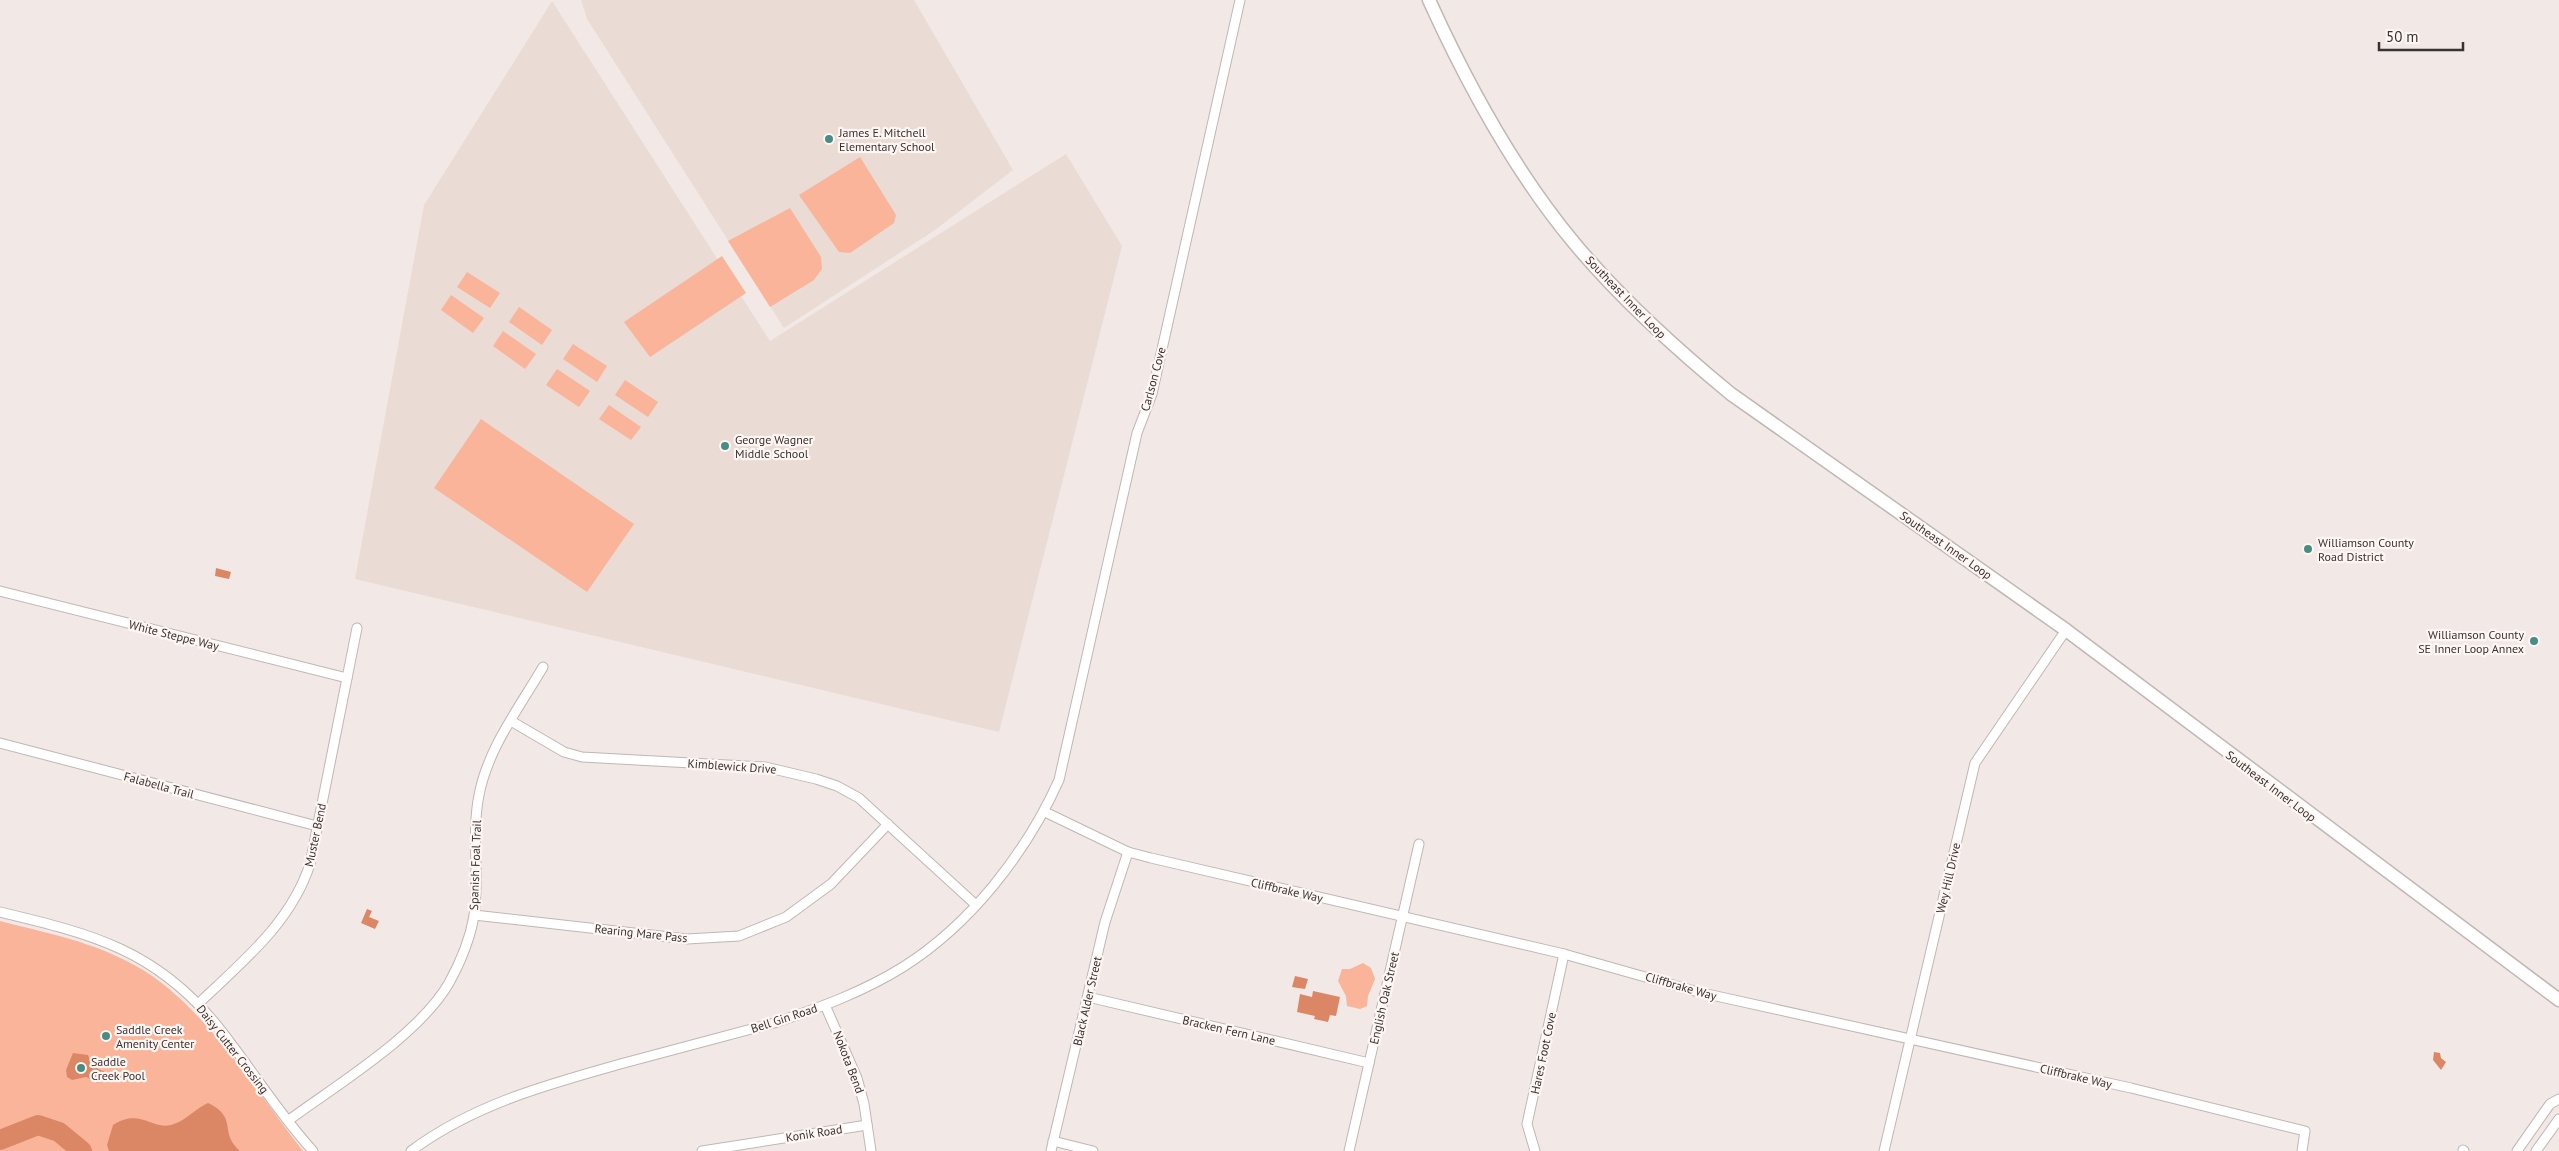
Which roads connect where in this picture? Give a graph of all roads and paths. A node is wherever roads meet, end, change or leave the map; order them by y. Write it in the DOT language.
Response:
graph roads {
  1 [pos="1240,0"];
  2 [pos="1429,0"];
  3 [pos="0,591"];
  4 [pos="357,628"];
  5 [pos="2066,630"];
  6 [pos="543,667"];
  7 [pos="347,678"];
  8 [pos="511,721"];
  9 [pos="0,744"];
  10 [pos="1063,757"];
  11 [pos="1045,812"];
  12 [pos="888,824"];
  13 [pos="317,826"];
  14 [pos="1419,844"];
  15 [pos="1128,852"];
  16 [pos="976,904"];
  17 [pos="0,912"];
  18 [pos="474,915"];
  19 [pos="1402,917"];
  20 [pos="1564,954"];
  21 [pos="1088,996"];
  22 [pos="2559,1000"];
  23 [pos="198,1004"];
  24 [pos="825,1005"];
  25 [pos="1910,1038"];
  26 [pos="1369,1063"];
  27 [pos="2559,1099"];
  28 [pos="2559,1119"];
  29 [pos="289,1120"];
  30 [pos="867,1124"];
  31 [pos="1053,1141"];
  32 [pos="313,1151"];
  33 [pos="411,1151"];
  34 [pos="702,1151"];
  35 [pos="871,1151"];
  36 [pos="1051,1151"];
  37 [pos="1093,1151"];
  38 [pos="1349,1151"];
  39 [pos="1535,1151"];
  40 [pos="1884,1151"];
  41 [pos="2302,1151"];
  42 [pos="2517,1151"];
  43 [pos="2536,1151"];
  1 -- 10 [label="street, Carlson Cove"];
  2 -- 5 [label="main road, Southeast Inner Loop"];
  3 -- 7 [label="street, White Steppe Way"];
  4 -- 7 [label="street, Muster Bend"];
  5 -- 22 [label="main road, Southeast Inner Loop"];
  5 -- 25 [label="street, Wey Hill Drive"];
  6 -- 8 [label="street, Spanish Foal Trail"];
  7 -- 13 [label="street, Muster Bend"];
  8 -- 12 [label="street, Kimblewick Drive"];
  8 -- 18 [label="street, Spanish Foal Trail"];
  9 -- 13 [label="street, Falabella Trail"];
  10 -- 11 [label="street, Bell Gin Road"];
  11 -- 15 [label="street, Cliffbrake Way"];
  11 -- 16 [label="street, Bell Gin Road"];
  12 -- 16 [label="street, Kimblewick Drive"];
  12 -- 18 [label="street, Rearing Mare Pass"];
  13 -- 23 [label="street, Muster Bend"];
  14 -- 19 [label="street, English Oak Street"];
  15 -- 19 [label="street, Cliffbrake Way"];
  15 -- 21 [label="street, Black Alder Street"];
  16 -- 24 [label="street, Bell Gin Road"];
  17 -- 23 [label="street, Daisy Cutter Crossing"];
  18 -- 29 [label="street, Spanish Foal Trail"];
  19 -- 20 [label="street, Cliffbrake Way"];
  19 -- 26 [label="street, English Oak Street"];
  20 -- 25 [label="street, Cliffbrake Way"];
  20 -- 39 [label="street, Hares Foot Cove"];
  21 -- 26 [label="street, Bracken Fern Lane"];
  21 -- 31 [label="street, Black Alder Street"];
  23 -- 29 [label="street, Daisy Cutter Crossing"];
  24 -- 30 [label="street, Nokota Bend"];
  24 -- 33 [label="street, Bell Gin Road"];
  25 -- 40 [label="street, Wey Hill Drive"];
  25 -- 41 [label="street, Cliffbrake Way"];
  26 -- 38 [label="street, English Oak Street"];
  27 -- 42 [label="street"];
  28 -- 43 [label="street"];
  29 -- 32 [label="street, Daisy Cutter Crossing"];
  30 -- 34 [label="street, Konik Road"];
  30 -- 35 [label="street, Nokota Bend"];
  31 -- 36 [label="street, Black Alder Street"];
  31 -- 37 [label="street"];
}
